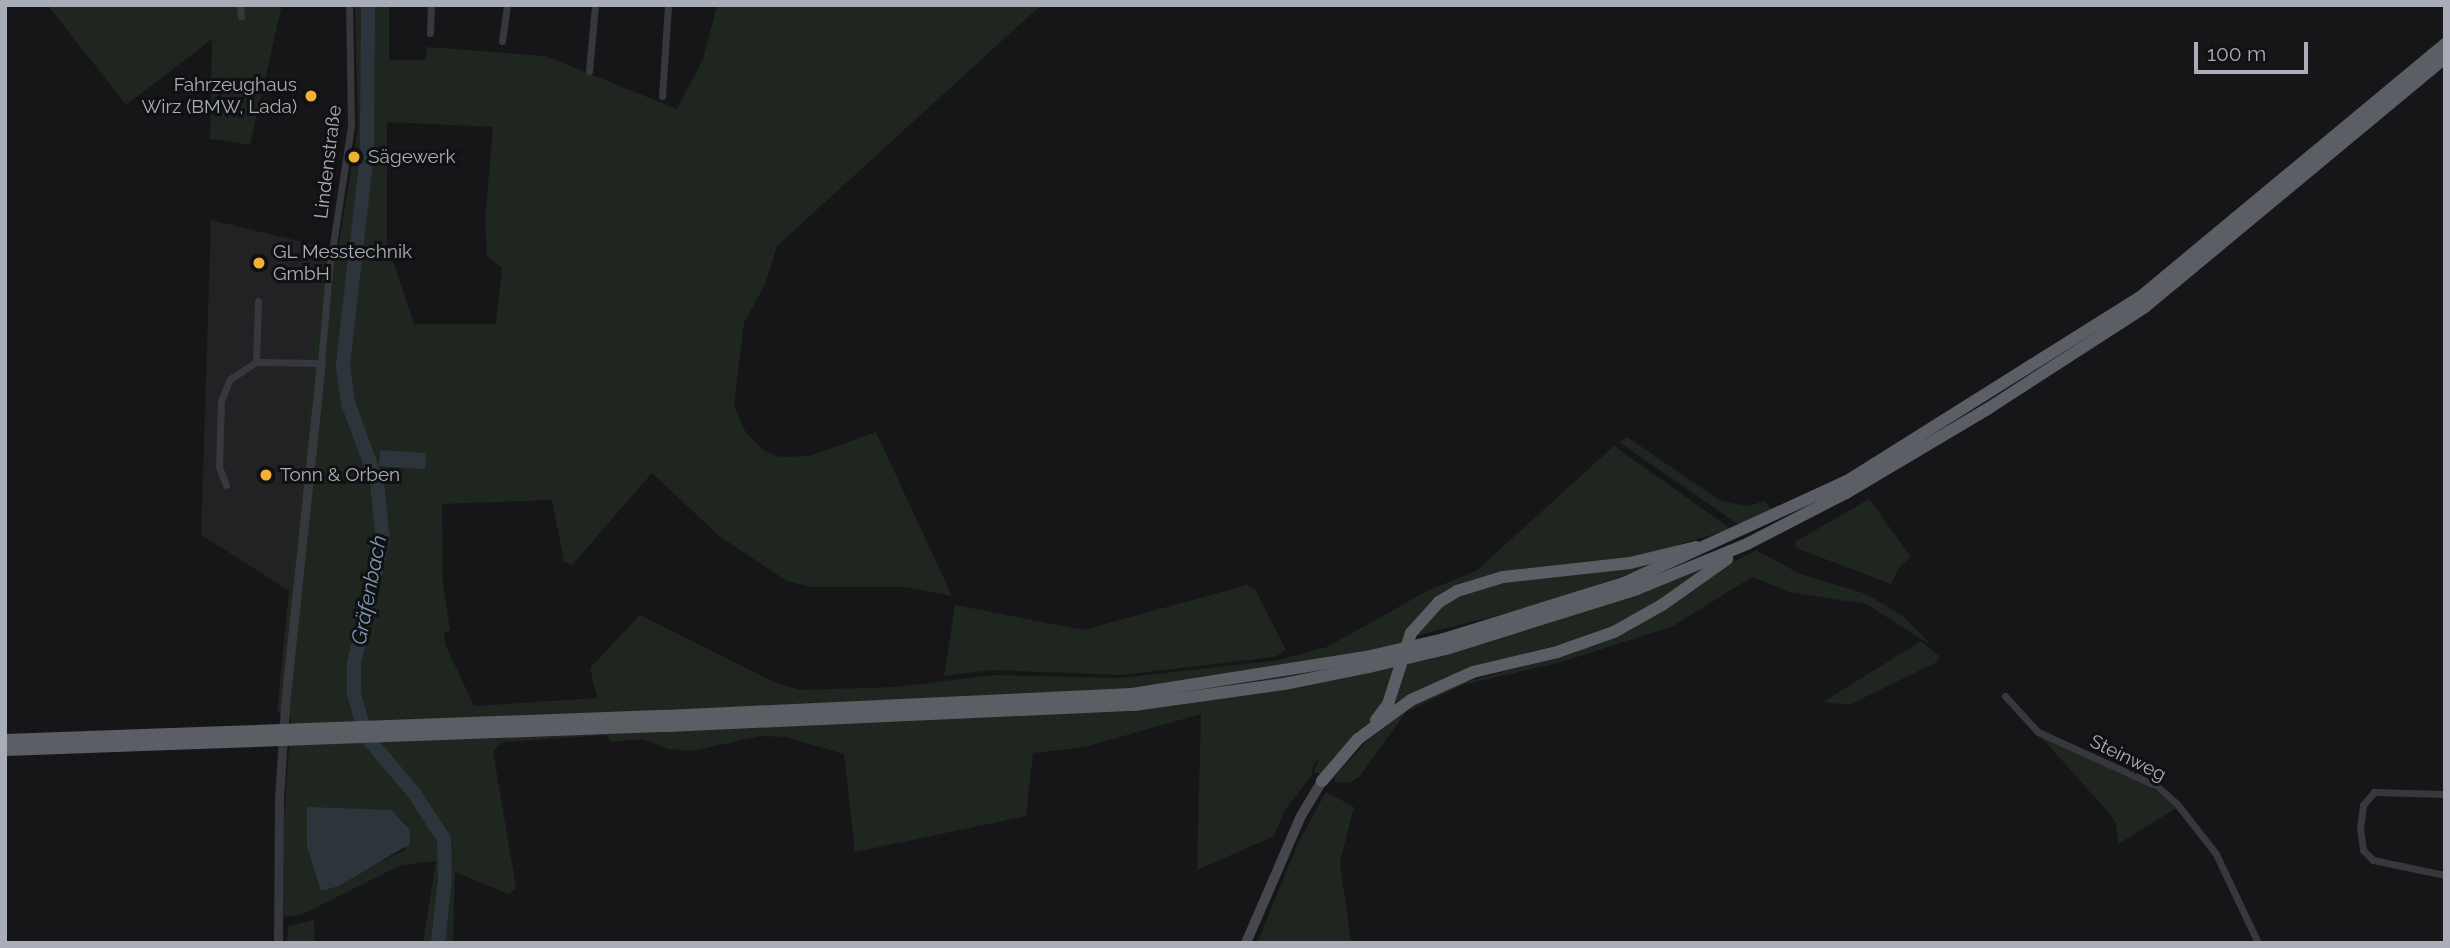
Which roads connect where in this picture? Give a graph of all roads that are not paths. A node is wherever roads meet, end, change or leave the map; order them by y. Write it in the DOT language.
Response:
graph roads {
  1 [pos="240,5"];
  2 [pos="349,5"];
  3 [pos="430,5"];
  4 [pos="507,5"];
  5 [pos="595,5"];
  6 [pos="668,5"];
  7 [pos="241,16"];
  8 [pos="430,33"];
  9 [pos="502,41"];
  10 [pos="2445,44"];
  11 [pos="2445,58"];
  12 [pos="589,71"];
  13 [pos="662,96"];
  14 [pos="258,301"];
  15 [pos="256,362"];
  16 [pos="321,363"];
  17 [pos="226,485"];
  18 [pos="1735,536"];
  19 [pos="1747,544"];
  20 [pos="1445,644"];
  21 [pos="2004,696"];
  22 [pos="1370,729"];
  23 [pos="171,739"];
  24 [pos="5,740"];
  25 [pos="5,750"];
  26 [pos="1322,781"];
  27 [pos="2445,794"];
  28 [pos="2445,874"];
  29 [pos="278,943"];
  30 [pos="1246,943"];
  31 [pos="2258,943"];
  1 -- 7 [label="street"];
  2 -- 16 [label="street, Lindenstraße"];
  3 -- 8 [label="street"];
  4 -- 9 [label="street"];
  5 -- 12 [label="street"];
  6 -- 13 [label="street"];
  10 -- 18 [label="highway"];
  11 -- 19 [label="highway"];
  14 -- 15 [label="street"];
  15 -- 16 [label="street"];
  15 -- 17 [label="street"];
  16 -- 29 [label="street"];
  18 -- 20 [label="highway"];
  18 -- 22 [label="highway"];
  19 -- 20 [label="highway"];
  19 -- 22 [label="highway"];
  20 -- 23 [label="highway, bridge"];
  21 -- 31 [label="street, Steinweg"];
  22 -- 26 [label="highway"];
  23 -- 24 [label="highway"];
  23 -- 25 [label="highway"];
  26 -- 30 [label="main road"];
  27 -- 28 [label="street"];
}
